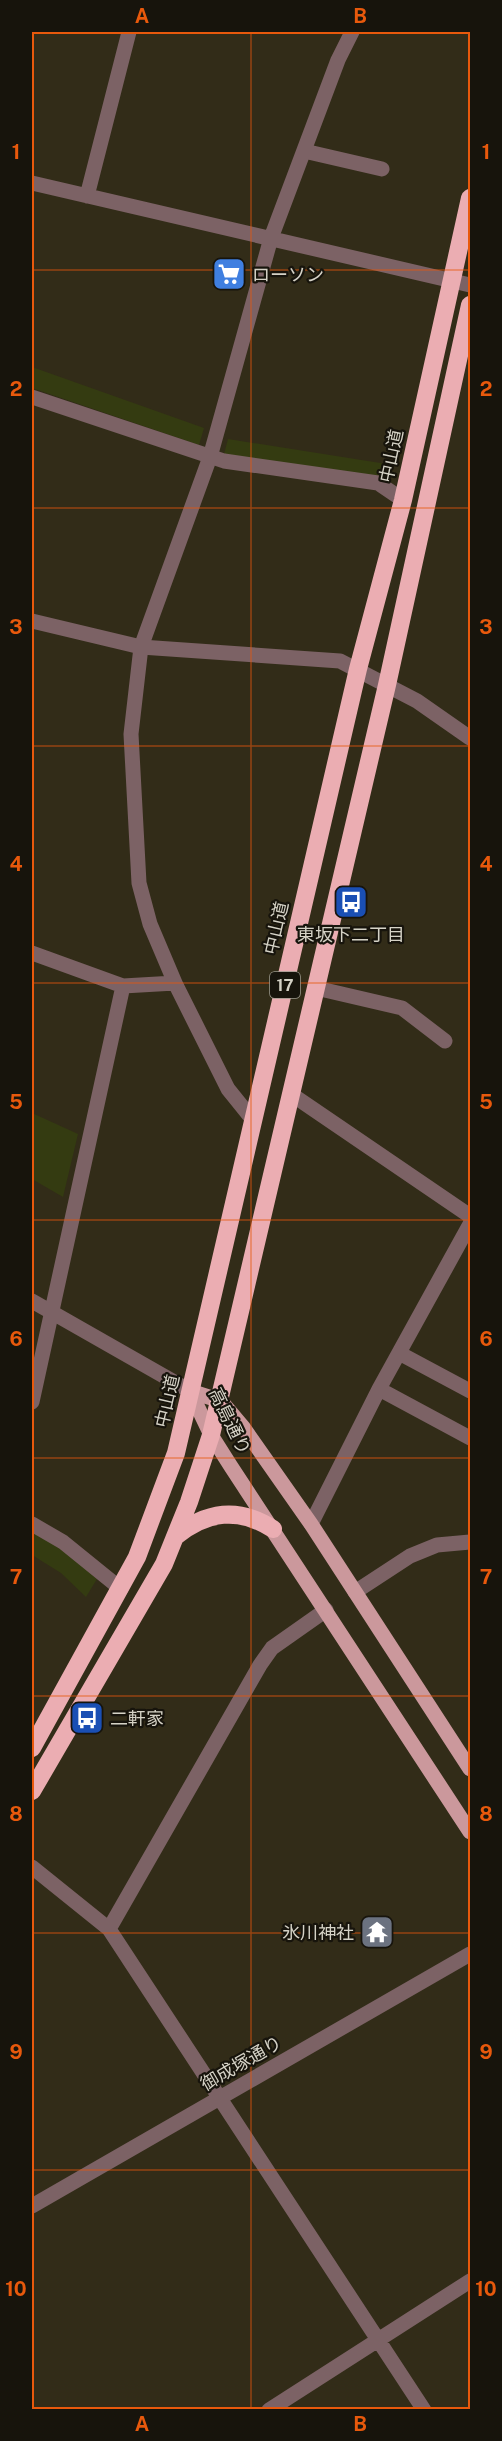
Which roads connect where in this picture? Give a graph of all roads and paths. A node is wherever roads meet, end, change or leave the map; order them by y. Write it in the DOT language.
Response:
graph roads {
  1 [pos="129,32"];
  2 [pos="352,32"];
  3 [pos="304,150"];
  4 [pos="382,169"];
  5 [pos="32,183"];
  6 [pos="87,196"];
  7 [pos="471,198"];
  8 [pos="271,238"];
  9 [pos="451,280"];
  10 [pos="471,285"];
  11 [pos="471,305"];
  12 [pos="32,397"];
  13 [pos="210,457"];
  14 [pos="403,500"];
  15 [pos="32,621"];
  16 [pos="141,647"];
  17 [pos="358,669"];
  18 [pos="387,685"];
  19 [pos="471,738"];
  20 [pos="32,952"];
  21 [pos="175,983"];
  22 [pos="123,986"];
  23 [pos="316,988"];
  24 [pos="445,1041"];
  25 [pos="291,1094"];
  26 [pos="253,1120"];
  27 [pos="471,1216"];
  28 [pos="471,1224"];
  29 [pos="32,1301"];
  30 [pos="52,1313"];
  31 [pos="399,1353"];
  32 [pos="379,1389"];
  33 [pos="190,1391"];
  34 [pos="471,1391"];
  35 [pos="221,1401"];
  36 [pos="32,1402"];
  37 [pos="211,1435"];
  38 [pos="471,1438"];
  39 [pos="32,1524"];
  40 [pos="310,1524"];
  41 [pos="273,1529"];
  42 [pos="176,1536"];
  43 [pos="471,1542"];
  44 [pos="121,1589"];
  45 [pos="355,1592"];
  46 [pos="326,1610"];
  47 [pos="32,1748"];
  48 [pos="471,1769"];
  49 [pos="32,1791"];
  50 [pos="471,1832"];
  51 [pos="32,1867"];
  52 [pos="109,1929"];
  53 [pos="471,1954"];
  54 [pos="220,2097"];
  55 [pos="32,2206"];
  56 [pos="471,2281"];
  57 [pos="378,2340"];
  58 [pos="269,2409"];
  59 [pos="424,2409"];
  1 -- 6 [label="street"];
  2 -- 3 [label="street"];
  3 -- 4 [label="street"];
  3 -- 8 [label="street"];
  5 -- 6 [label="street"];
  6 -- 8 [label="street"];
  7 -- 9 [label="highway, 中山道 / 17"];
  8 -- 9 [label="street"];
  8 -- 13 [label="street"];
  9 -- 10 [label="street"];
  9 -- 14 [label="highway, 中山道 / 17"];
  11 -- 18 [label="highway, 17"];
  12 -- 13 [label="street"];
  13 -- 14 [label="street"];
  13 -- 16 [label="street"];
  14 -- 17 [label="highway, 中山道 / 17"];
  15 -- 16 [label="street"];
  16 -- 17 [label="street"];
  16 -- 21 [label="street"];
  17 -- 18 [label="street"];
  17 -- 26 [label="highway, 中山道 / 17"];
  18 -- 19 [label="street"];
  18 -- 23 [label="highway, 17"];
  20 -- 22 [label="street"];
  21 -- 22 [label="street"];
  21 -- 26 [label="street"];
  22 -- 30 [label="street"];
  23 -- 24 [label="street"];
  23 -- 25 [label="highway, 17"];
  25 -- 27 [label="street"];
  25 -- 35 [label="highway, 17"];
  26 -- 33 [label="highway, 中山道 / 17"];
  28 -- 31 [label="street"];
  29 -- 30 [label="street"];
  30 -- 33 [label="street"];
  30 -- 36 [label="street"];
  31 -- 32 [label="street"];
  31 -- 34 [label="street"];
  32 -- 38 [label="street"];
  32 -- 40 [label="street"];
  33 -- 35 [label="main road, 高島通り"];
  33 -- 37 [label="main road, 高島通り"];
  33 -- 44 [label="highway, 中山道 / 17"];
  35 -- 37 [label="highway, 17"];
  35 -- 40 [label="main road, 高島通り"];
  37 -- 41 [label="main road, 高島通り"];
  37 -- 42 [label="highway, 17"];
  39 -- 44 [label="street"];
  40 -- 45 [label="main road, 高島通り"];
  41 -- 42 [label="highway"];
  41 -- 46 [label="main road, 高島通り"];
  42 -- 49 [label="highway, 17"];
  43 -- 45 [label="street"];
  44 -- 47 [label="highway, 中山道 / 17"];
  45 -- 48 [label="main road, 高島通り"];
  46 -- 50 [label="main road, 高島通り"];
  46 -- 52 [label="street"];
  51 -- 52 [label="street"];
  52 -- 54 [label="street"];
  53 -- 54 [label="street, 御成塚通り"];
  54 -- 55 [label="street, 御成塚通り"];
  54 -- 57 [label="street"];
  56 -- 57 [label="street"];
  57 -- 58 [label="street"];
  57 -- 59 [label="street"];
}
